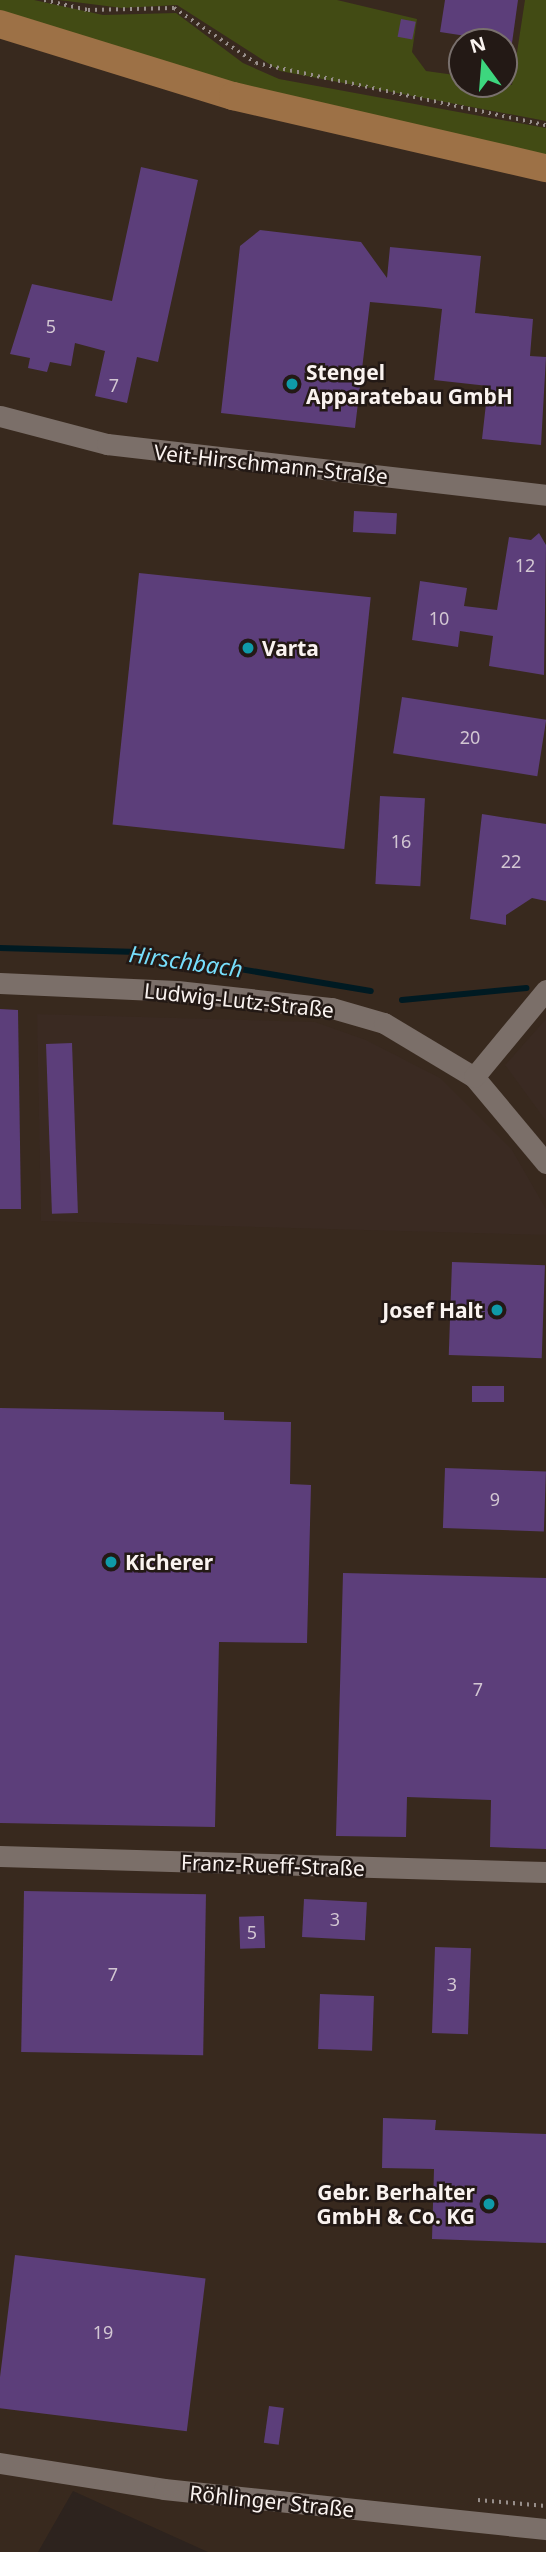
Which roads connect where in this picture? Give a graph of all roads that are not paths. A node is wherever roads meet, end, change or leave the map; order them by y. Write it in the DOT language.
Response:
graph roads {
  1 [pos="0,24"];
  2 [pos="546,168"];
  3 [pos="0,416"];
  4 [pos="546,495"];
  5 [pos="0,982"];
  6 [pos="546,990"];
  7 [pos="474,1077"];
  8 [pos="546,1163"];
  9 [pos="0,1856"];
  10 [pos="546,1872"];
  11 [pos="0,2463"];
  12 [pos="546,2529"];
  1 -- 2 [label="main road"];
  3 -- 4 [label="street, Veit-Hirschmann-Straße"];
  5 -- 7 [label="street, Ludwig-Lutz-Straße"];
  6 -- 7 [label="street"];
  7 -- 8 [label="street, Ludwig-Lutz-Straße"];
  9 -- 10 [label="street, Franz-Rueff-Straße"];
  11 -- 12 [label="street, Röhlinger Straße"];
}
